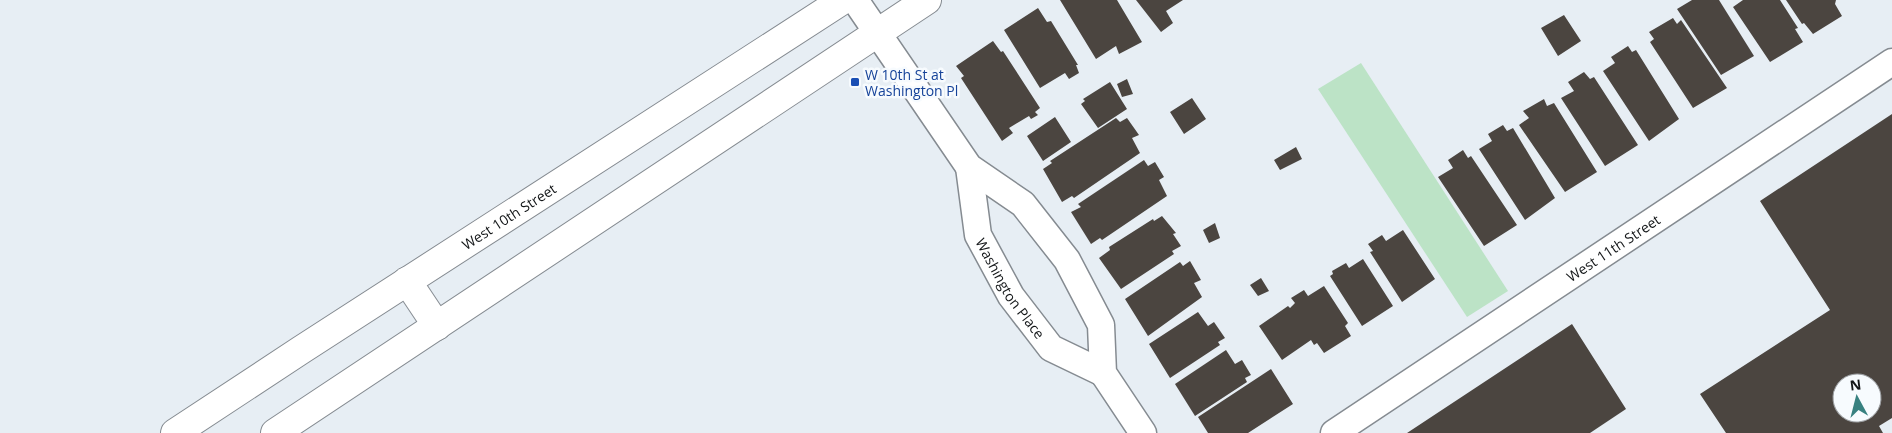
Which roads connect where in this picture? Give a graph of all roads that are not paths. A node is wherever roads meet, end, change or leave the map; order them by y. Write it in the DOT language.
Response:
graph roads {
  1 [pos="843,0"];
  2 [pos="855,0"];
  3 [pos="928,0"];
  4 [pos="877,33"];
  5 [pos="1892,62"];
  6 [pos="969,167"];
  7 [pos="407,281"];
  8 [pos="437,326"];
  9 [pos="1103,373"];
  10 [pos="175,433"];
  11 [pos="275,433"];
  12 [pos="1143,433"];
  13 [pos="1334,433"];
  1 -- 7 [label="street, West 10th Street"];
  2 -- 4 [label="street, Washington Place"];
  3 -- 4 [label="street"];
  4 -- 6 [label="street, Washington Place"];
  4 -- 8 [label="street"];
  5 -- 13 [label="street, West 11th Street"];
  6 -- 9 [label="street, Washington Place"];
  6 -- 9 [label="street, Washington Place"];
  7 -- 8 [label="street"];
  7 -- 10 [label="street, West 10th Street"];
  8 -- 11 [label="street"];
  9 -- 12 [label="street"];
}
